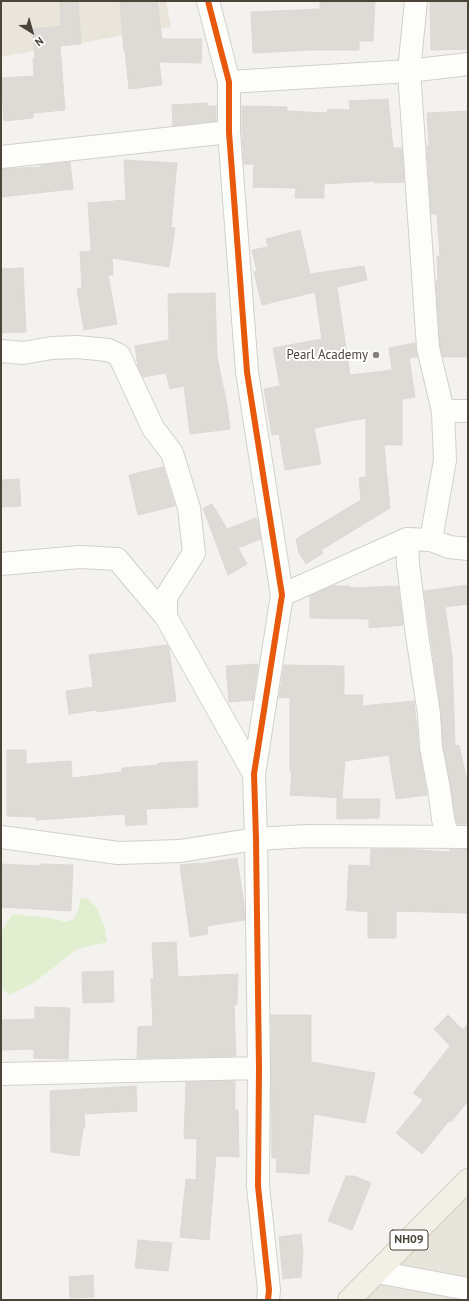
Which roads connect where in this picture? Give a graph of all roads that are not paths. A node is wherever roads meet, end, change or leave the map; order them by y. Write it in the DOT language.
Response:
graph roads {
  1 [pos="208,1"];
  2 [pos="416,1"];
  3 [pos="468,64"];
  4 [pos="409,71"];
  5 [pos="229,82"];
  6 [pos="229,132"];
  7 [pos="1,157"];
  8 [pos="1,351"];
  9 [pos="442,411"];
  10 [pos="468,411"];
  11 [pos="407,538"];
  12 [pos="431,540"];
  13 [pos="468,549"];
  14 [pos="1,564"];
  15 [pos="282,596"];
  16 [pos="166,617"];
  17 [pos="254,774"];
  18 [pos="1,837"];
  19 [pos="458,837"];
  20 [pos="256,839"];
  21 [pos="259,1068"];
  22 [pos="1,1074"];
  23 [pos="468,1180"];
  24 [pos="377,1272"];
  25 [pos="468,1289"];
  26 [pos="268,1300"];
  27 [pos="349,1300"];
  1 -- 5 [label="street"];
  2 -- 4 [label="street"];
  3 -- 4 [label="street"];
  4 -- 5 [label="street"];
  4 -- 9 [label="street"];
  5 -- 6 [label="street"];
  6 -- 7 [label="street"];
  6 -- 15 [label="street"];
  8 -- 16 [label="street"];
  9 -- 10 [label="street"];
  9 -- 12 [label="street"];
  11 -- 12 [label="street"];
  11 -- 15 [label="street"];
  11 -- 19 [label="street"];
  12 -- 13 [label="street"];
  14 -- 16 [label="street"];
  15 -- 17 [label="street"];
  16 -- 17 [label="street"];
  17 -- 20 [label="street"];
  18 -- 20 [label="street"];
  19 -- 20 [label="street"];
  20 -- 21 [label="street"];
  21 -- 22 [label="street"];
  21 -- 26 [label="street"];
  23 -- 24 [label="main road, NH09"];
  24 -- 25 [label="street"];
  24 -- 27 [label="main road, NH09"];
}
